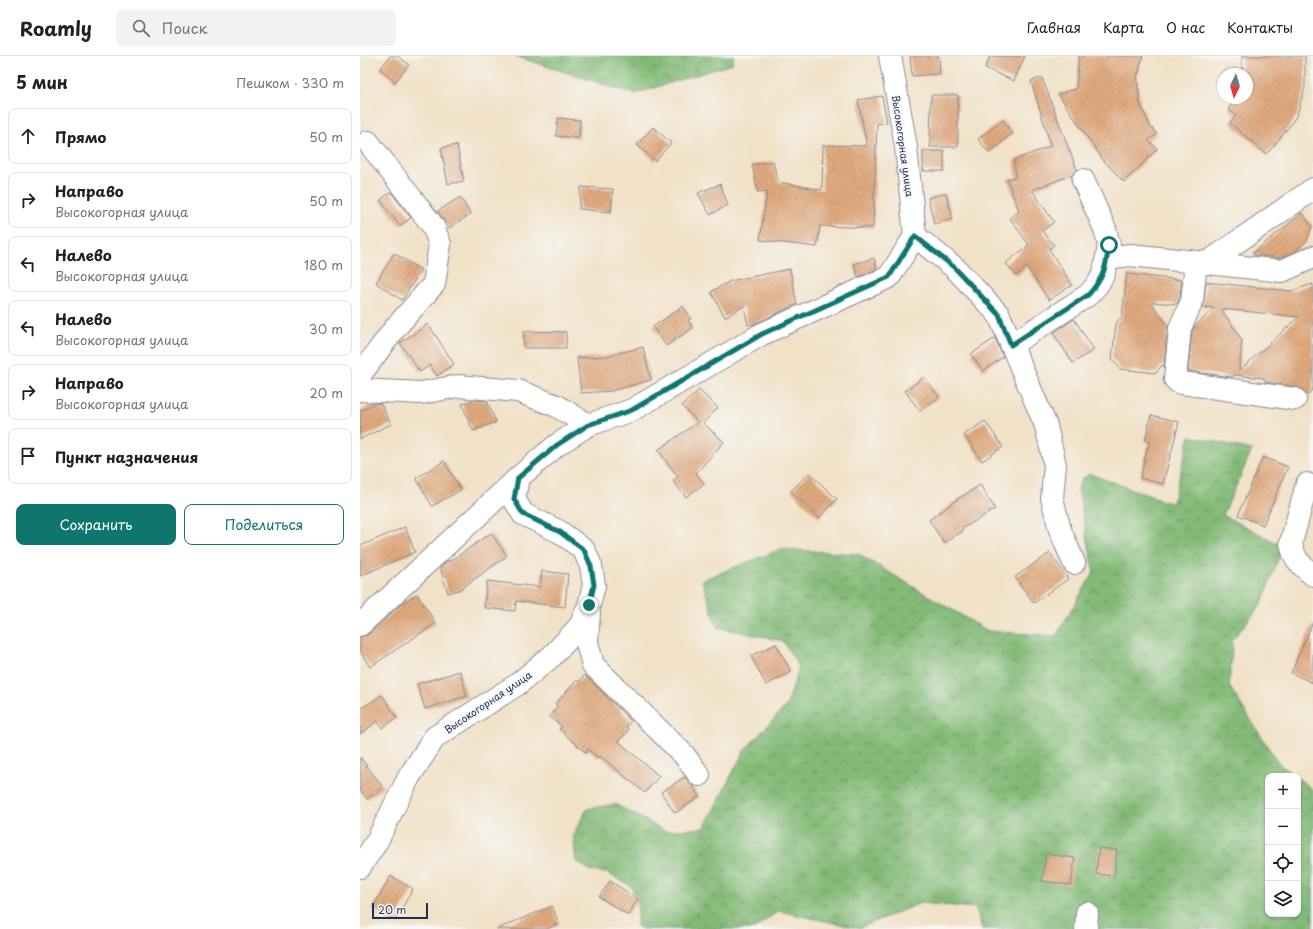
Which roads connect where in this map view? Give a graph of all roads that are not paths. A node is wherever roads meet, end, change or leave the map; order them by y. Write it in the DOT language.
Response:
graph roads {
  1 [pos="890,56"];
  2 [pos="368,142"];
  3 [pos="1083,180"];
  4 [pos="1313,189"];
  5 [pos="915,236"];
  6 [pos="1108,258"];
  7 [pos="1313,258"];
  8 [pos="1201,263"];
  9 [pos="1011,345"];
  10 [pos="360,375"];
  11 [pos="360,390"];
  12 [pos="1295,399"];
  13 [pos="588,425"];
  14 [pos="518,478"];
  15 [pos="1307,484"];
  16 [pos="1074,563"];
  17 [pos="1313,575"];
  18 [pos="589,605"];
  19 [pos="360,625"];
  20 [pos="699,775"];
  21 [pos="360,867"];
  1 -- 5 [label="street, Высокогорная улица"];
  2 -- 10 [label="street"];
  3 -- 6 [label="street"];
  4 -- 8 [label="street"];
  5 -- 9 [label="street"];
  5 -- 13 [label="street"];
  6 -- 8 [label="street"];
  6 -- 9 [label="street"];
  7 -- 8 [label="street"];
  8 -- 12 [label="street"];
  9 -- 16 [label="street"];
  11 -- 13 [label="street"];
  13 -- 14 [label="street"];
  14 -- 18 [label="street, Высокогорная улица"];
  14 -- 19 [label="street"];
  15 -- 17 [label="street"];
  18 -- 20 [label="street"];
  18 -- 21 [label="street, Высокогорная улица"];
}
